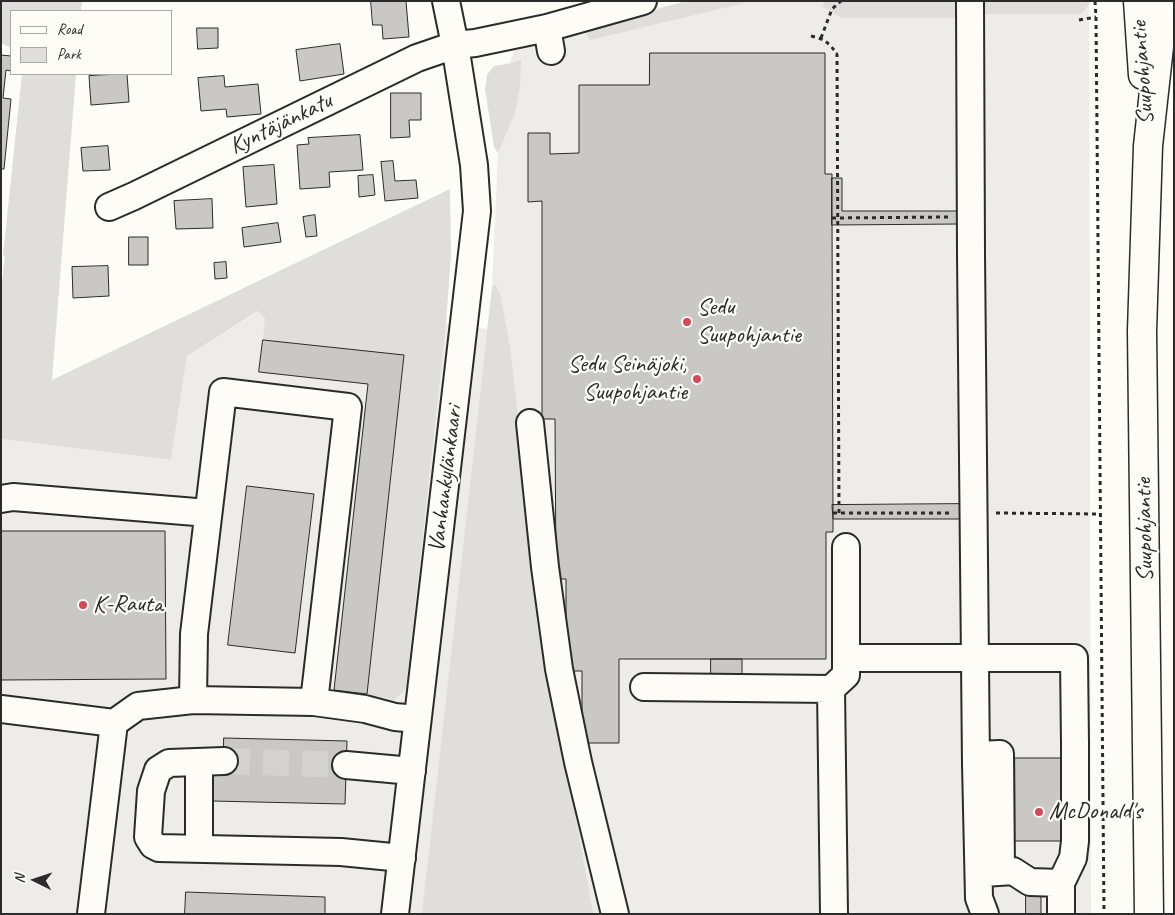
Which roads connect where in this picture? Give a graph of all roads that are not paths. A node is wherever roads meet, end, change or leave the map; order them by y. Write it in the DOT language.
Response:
graph roads {
  1 [pos="446,1"];
  2 [pos="643,1"];
  3 [pos="970,1"];
  4 [pos="1138,1"];
  5 [pos="1164,1"];
  6 [pos="455,45"];
  7 [pos="1148,146"];
  8 [pos="108,207"];
  9 [pos="530,423"];
  10 [pos="1,499"];
  11 [pos="208,513"];
  12 [pos="846,547"];
  13 [pos="846,658"];
  14 [pos="975,658"];
  15 [pos="644,688"];
  16 [pos="831,688"];
  17 [pos="193,700"];
  18 [pos="314,702"];
  19 [pos="1,709"];
  20 [pos="417,720"];
  21 [pos="114,723"];
  22 [pos="346,765"];
  23 [pos="412,771"];
  24 [pos="199,849"];
  25 [pos="402,858"];
  26 [pos="990,872"];
  27 [pos="1061,883"];
  28 [pos="91,914"];
  29 [pos="395,914"];
  30 [pos="615,914"];
  31 [pos="834,914"];
  32 [pos="985,914"];
  33 [pos="1061,914"];
  34 [pos="1149,914"];
  1 -- 6 [label="street, Vanhankylänkaari"];
  2 -- 6 [label="street, Kyntäjänkatu"];
  3 -- 14 [label="street"];
  4 -- 7 [label="main road, Suupohjantie"];
  5 -- 7 [label="main road, Suupohjantie"];
  6 -- 8 [label="street, Kyntäjänkatu"];
  6 -- 20 [label="street, Vanhankylänkaari"];
  7 -- 34 [label="main road, Suupohjantie"];
  9 -- 30 [label="street"];
  10 -- 11 [label="street"];
  11 -- 17 [label="street"];
  11 -- 18 [label="street"];
  12 -- 13 [label="street"];
  13 -- 14 [label="street"];
  13 -- 16 [label="street"];
  14 -- 26 [label="street"];
  14 -- 27 [label="street"];
  15 -- 16 [label="street"];
  16 -- 31 [label="street"];
  17 -- 18 [label="street"];
  17 -- 21 [label="street"];
  18 -- 20 [label="street"];
  19 -- 21 [label="street"];
  20 -- 23 [label="street, Vanhankylänkaari"];
  21 -- 28 [label="street"];
  22 -- 23 [label="street"];
  23 -- 25 [label="street, Vanhankylänkaari"];
  24 -- 24 [label="street"];
  24 -- 25 [label="street"];
  25 -- 29 [label="street, Vanhankylänkaari"];
  26 -- 27 [label="street"];
  26 -- 32 [label="street"];
  27 -- 33 [label="street"];
}
